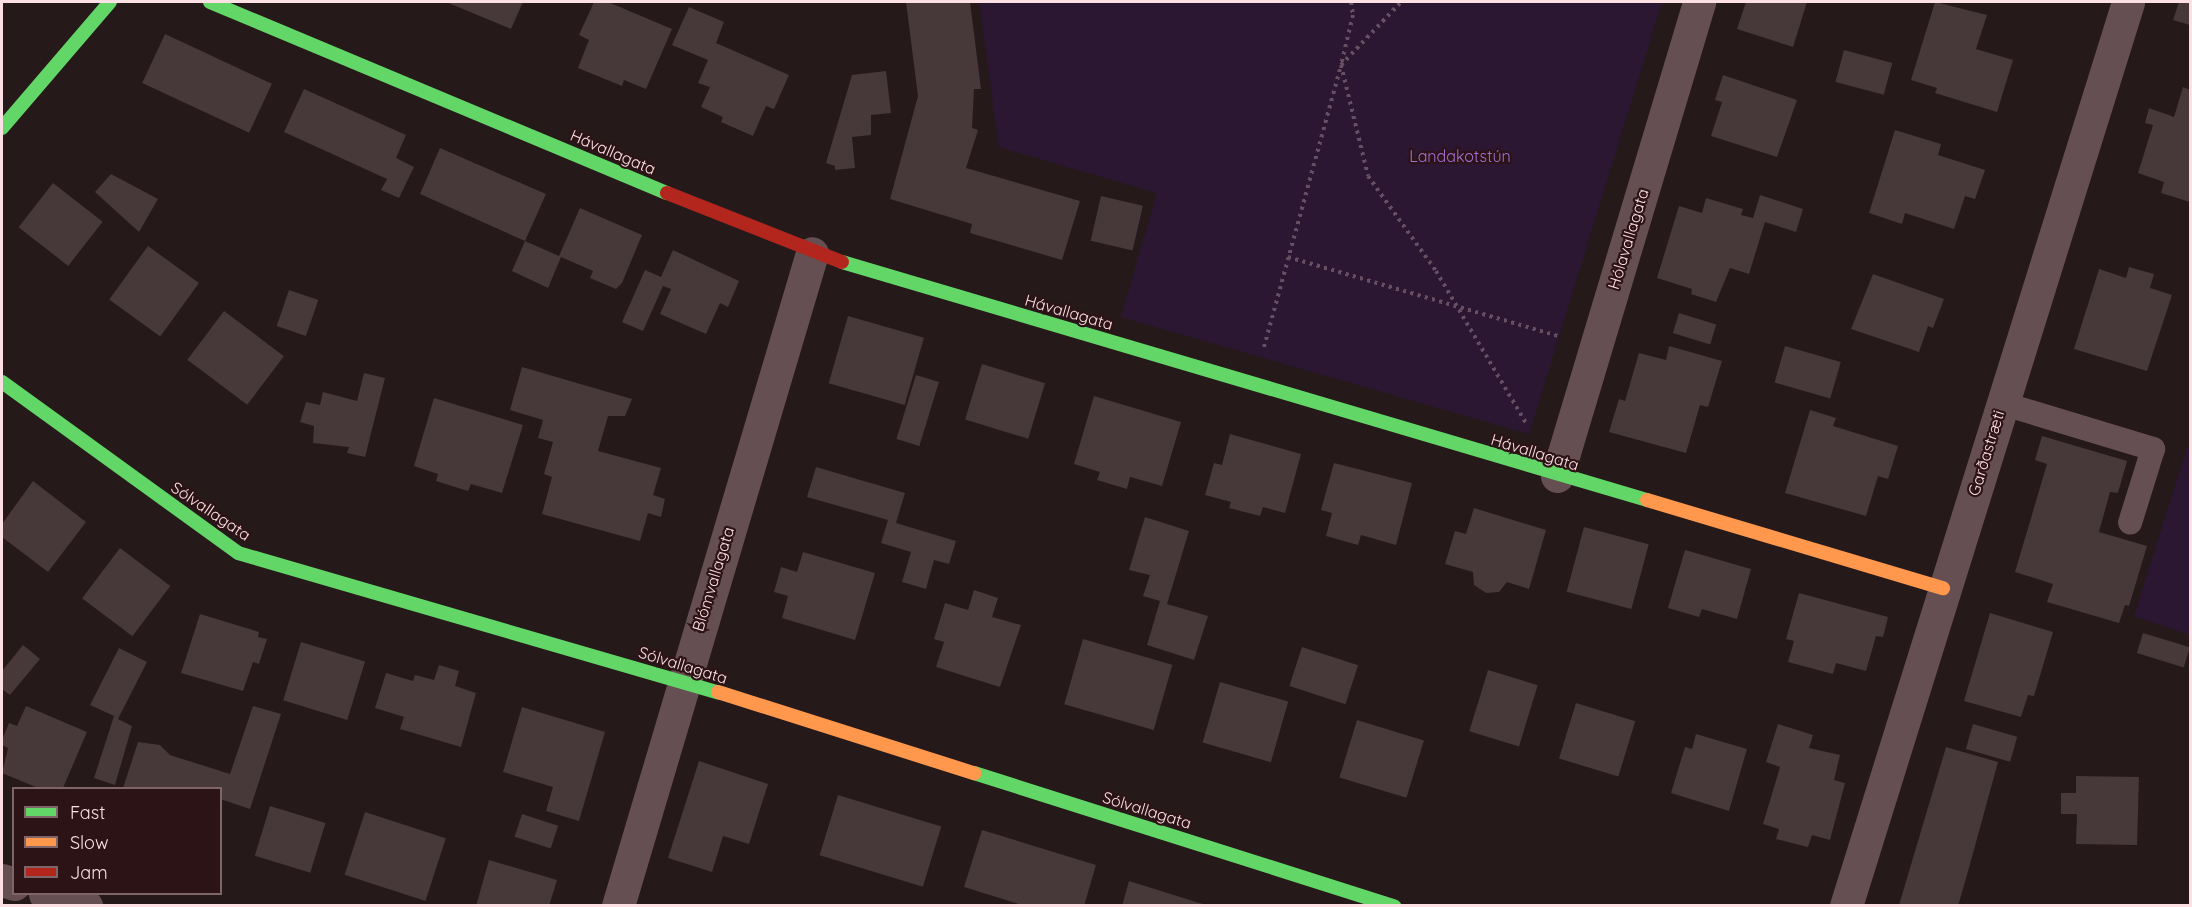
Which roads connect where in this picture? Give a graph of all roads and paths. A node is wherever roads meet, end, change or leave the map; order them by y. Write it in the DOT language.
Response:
graph roads {
  1 [pos="110,2"];
  2 [pos="210,2"];
  3 [pos="1351,2"];
  4 [pos="1401,2"];
  5 [pos="1699,2"];
  6 [pos="2128,2"];
  7 [pos="1341,65"];
  8 [pos="2,128"];
  9 [pos="812,253"];
  10 [pos="1288,257"];
  11 [pos="1457,306"];
  12 [pos="1596,346"];
  13 [pos="1262,354"];
  14 [pos="2,382"];
  15 [pos="2001,403"];
  16 [pos="1528,427"];
  17 [pos="1557,476"];
  18 [pos="2130,523"];
  19 [pos="1943,588"];
  20 [pos="682,681"];
  21 [pos="48,895"];
  22 [pos="86,906"];
  23 [pos="618,906"];
  24 [pos="1394,906"];
  25 [pos="1846,906"];
  1 -- 8 [label="street"];
  2 -- 9 [label="street, Hávallagata"];
  3 -- 7 [label="path"];
  4 -- 7 [label="path"];
  5 -- 12 [label="street, Hólavallagata"];
  6 -- 15 [label="street, Garðastræti"];
  7 -- 10 [label="path"];
  7 -- 11 [label="path"];
  9 -- 17 [label="street, Hávallagata"];
  9 -- 20 [label="street, Blómvallagata"];
  10 -- 11 [label="path"];
  10 -- 13 [label="path"];
  11 -- 12 [label="path"];
  11 -- 16 [label="path"];
  12 -- 17 [label="street, Hólavallagata"];
  14 -- 20 [label="street, Sólvallagata"];
  15 -- 18 [label="lane"];
  15 -- 19 [label="street, Garðastræti"];
  17 -- 19 [label="street, Hávallagata"];
  19 -- 25 [label="street, Garðastræti"];
  20 -- 23 [label="street, Blómvallagata"];
  20 -- 24 [label="street, Sólvallagata"];
  21 -- 22 [label="street"];
}
